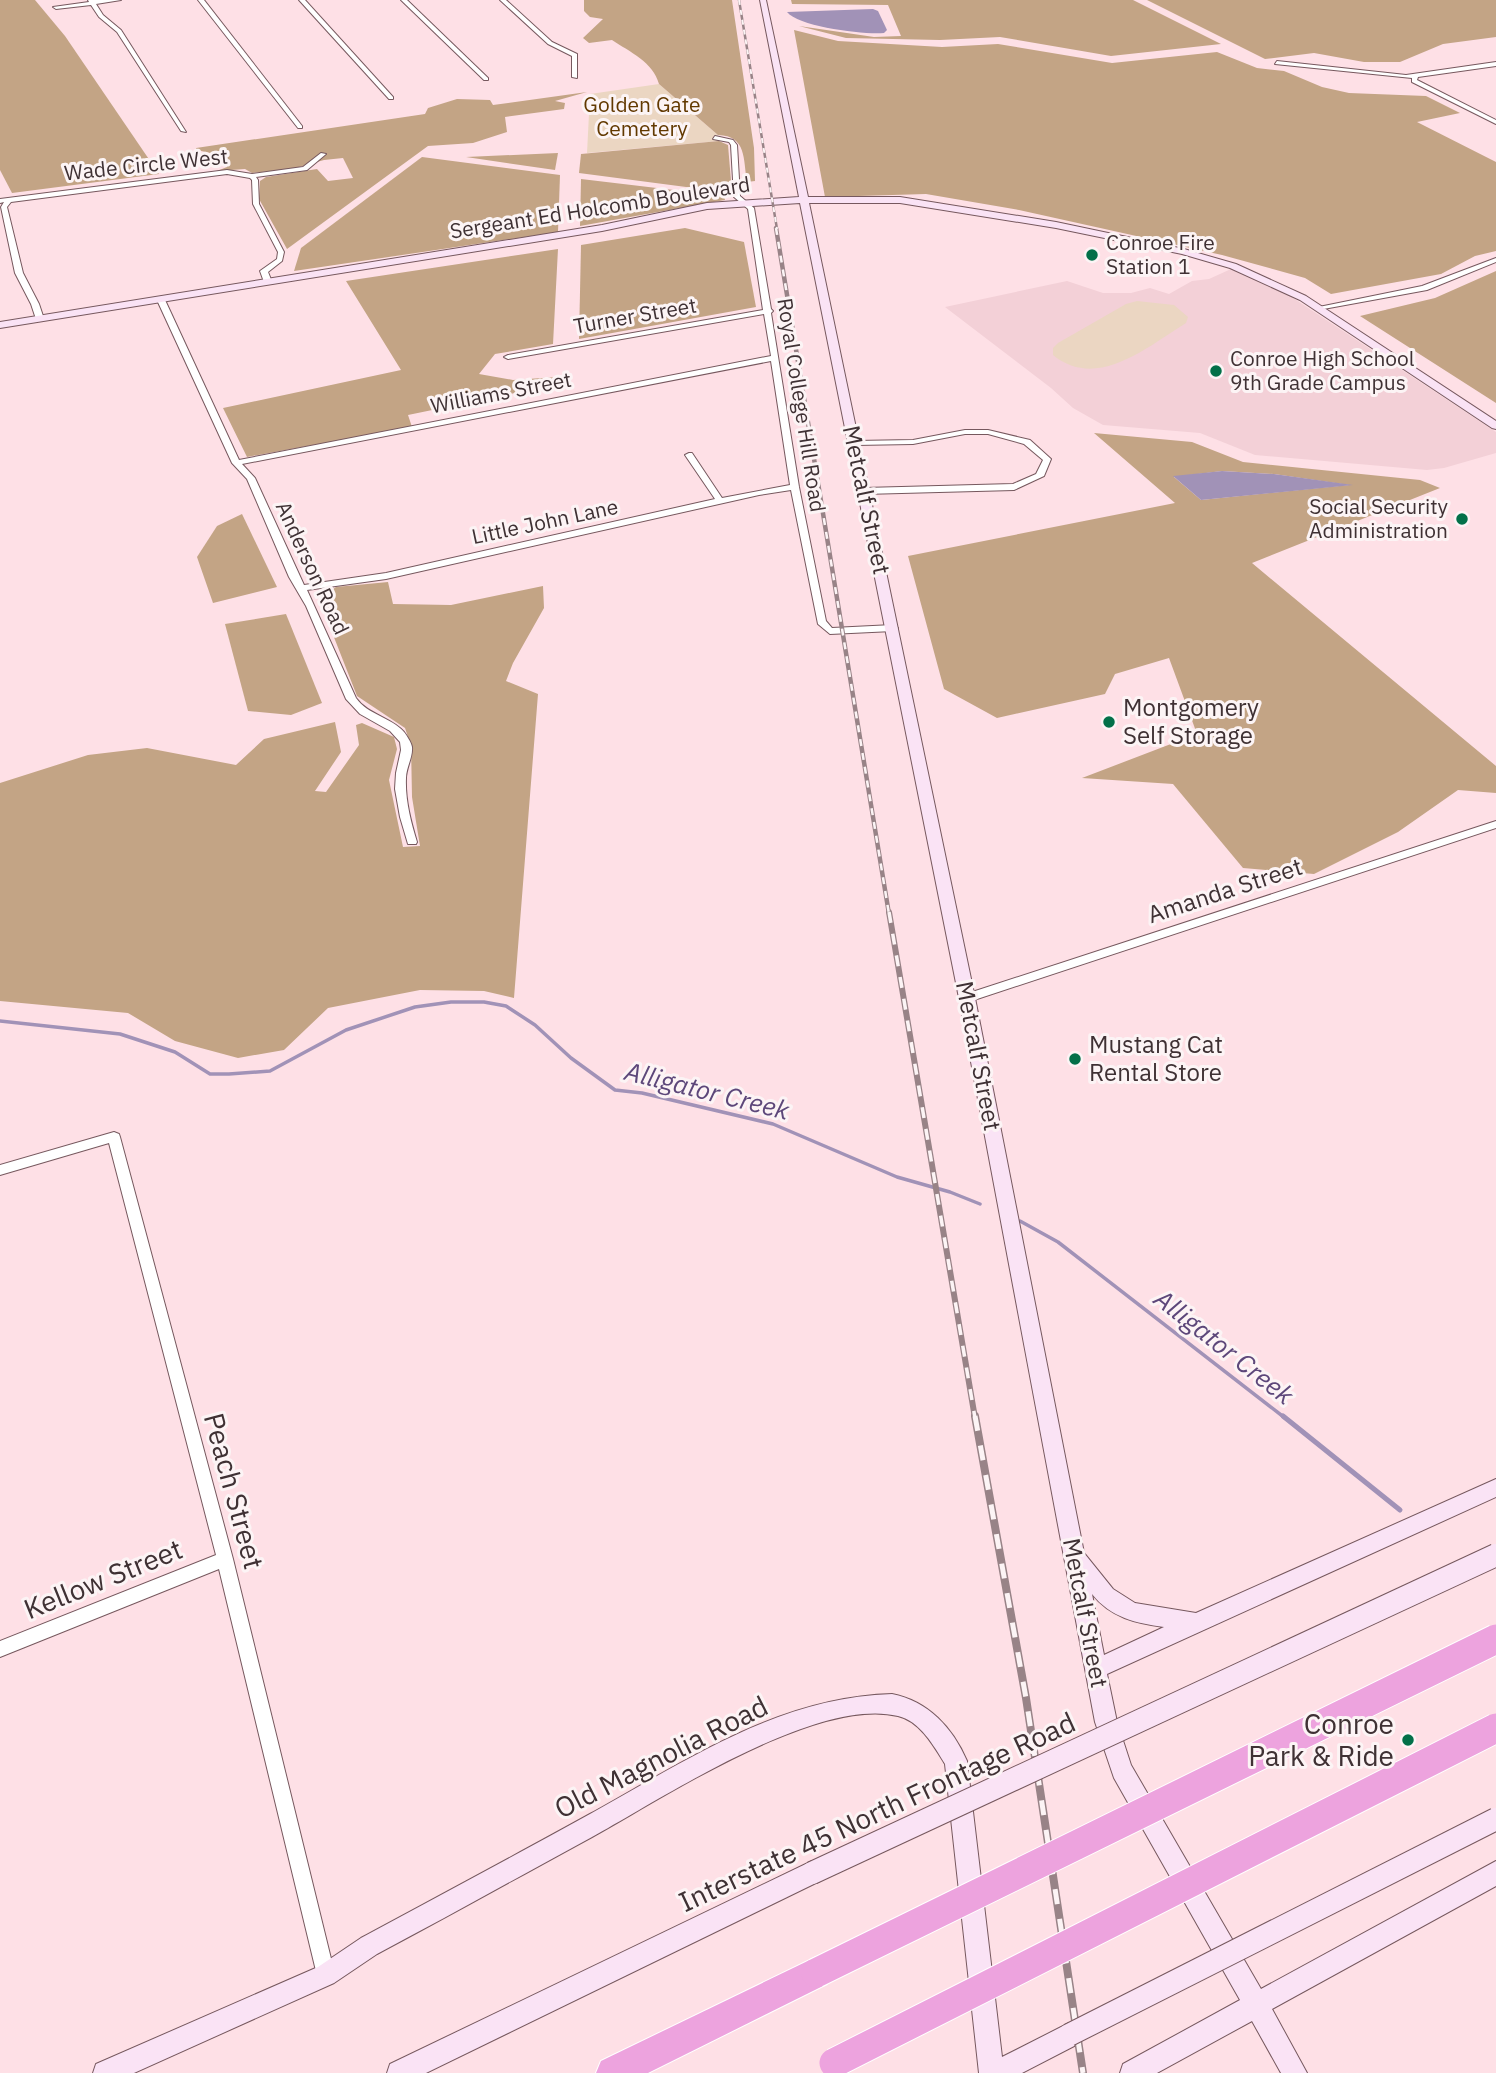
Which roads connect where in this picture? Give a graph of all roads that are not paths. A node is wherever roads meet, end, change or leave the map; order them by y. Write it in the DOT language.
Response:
graph roads {
  1 [pos="118,0"];
  2 [pos="201,0"];
  3 [pos="302,0"];
  4 [pos="404,0"];
  5 [pos="503,0"];
  6 [pos="763,0"];
  7 [pos="92,1"];
  8 [pos="56,7"];
  9 [pos="1277,62"];
  10 [pos="1496,64"];
  11 [pos="575,76"];
  12 [pos="1415,76"];
  13 [pos="486,79"];
  14 [pos="391,99"];
  15 [pos="1496,122"];
  16 [pos="300,127"];
  17 [pos="184,131"];
  18 [pos="715,138"];
  19 [pos="323,154"];
  20 [pos="251,176"];
  21 [pos="802,200"];
  22 [pos="4,201"];
  23 [pos="743,202"];
  24 [pos="1496,260"];
  25 [pos="268,282"];
  26 [pos="161,300"];
  27 [pos="1318,308"];
  28 [pos="769,311"];
  29 [pos="40,319"];
  30 [pos="0,325"];
  31 [pos="508,357"];
  32 [pos="773,358"];
  33 [pos="1496,426"];
  34 [pos="855,443"];
  35 [pos="689,455"];
  36 [pos="236,463"];
  37 [pos="794,487"];
  38 [pos="864,491"];
  39 [pos="720,501"];
  40 [pos="303,588"];
  41 [pos="892,628"];
  42 [pos="1496,824"];
  43 [pos="412,842"];
  44 [pos="967,998"];
  45 [pos="0,1170"];
  46 [pos="1496,1488"];
  47 [pos="1496,1555"];
  48 [pos="1074,1557"];
  49 [pos="225,1559"];
  50 [pos="1196,1623"];
  51 [pos="1496,1639"];
  52 [pos="0,1649"];
  53 [pos="1095,1669"];
  54 [pos="1496,1728"];
  55 [pos="1496,1819"];
  56 [pos="1496,1873"];
  57 [pos="326,1975"];
  58 [pos="1254,2005"];
  59 [pos="825,2068"];
  60 [pos="105,2073"];
  61 [pos="399,2073"];
  62 [pos="612,2073"];
  63 [pos="994,2073"];
  64 [pos="1132,2073"];
  65 [pos="1295,2073"];
  1 -- 7 [label="street"];
  2 -- 16 [label="street"];
  3 -- 14 [label="street"];
  4 -- 13 [label="street"];
  5 -- 11 [label="street"];
  6 -- 21 [label="street, Metcalf Street"];
  7 -- 8 [label="street"];
  7 -- 17 [label="street"];
  9 -- 12 [label="street"];
  10 -- 12 [label="street"];
  12 -- 15 [label="street"];
  18 -- 23 [label="street, Royal College Hill Road"];
  19 -- 20 [label="street, Wade Circle West"];
  20 -- 22 [label="street, Wade Circle West"];
  20 -- 25 [label="street"];
  21 -- 23 [label="street, Sergeant Ed Holcomb Boulevard"];
  21 -- 27 [label="street, Sergeant Ed Holcomb Boulevard"];
  21 -- 34 [label="street, Metcalf Street"];
  22 -- 29 [label="street"];
  23 -- 25 [label="street, Sergeant Ed Holcomb Boulevard"];
  23 -- 28 [label="street, Royal College Hill Road"];
  24 -- 27 [label="street"];
  25 -- 26 [label="street, Sergeant Ed Holcomb Boulevard"];
  26 -- 29 [label="street, Sergeant Ed Holcomb Boulevard"];
  26 -- 36 [label="street, Anderson Road"];
  27 -- 33 [label="street, Sergeant Ed Holcomb Boulevard"];
  28 -- 31 [label="street, Turner Street"];
  28 -- 32 [label="street, Royal College Hill Road"];
  29 -- 30 [label="street, Sergeant Ed Holcomb Boulevard"];
  32 -- 36 [label="street, Williams Street"];
  32 -- 37 [label="street, Royal College Hill Road"];
  34 -- 38 [label="street, Metcalf Street"];
  34 -- 38 [label="street"];
  35 -- 39 [label="street"];
  36 -- 40 [label="street, Anderson Road"];
  37 -- 39 [label="street, Little John Lane"];
  37 -- 41 [label="street, Royal College Hill Road"];
  38 -- 41 [label="street, Metcalf Street"];
  39 -- 40 [label="street, Little John Lane"];
  40 -- 43 [label="street, Anderson Road"];
  41 -- 44 [label="street, Metcalf Street"];
  42 -- 44 [label="street, Amanda Street"];
  44 -- 48 [label="street, Metcalf Street"];
  45 -- 49 [label="street, Peach Street"];
  46 -- 50 [label="street"];
  47 -- 61 [label="street, Interstate 45 North Frontage Road, bridge"];
  48 -- 50 [label="street"];
  48 -- 53 [label="street, Metcalf Street"];
  49 -- 52 [label="street, Kellow Street"];
  49 -- 57 [label="street, Peach Street"];
  50 -- 53 [label="street"];
  51 -- 62 [label="highway, bridge"];
  53 -- 58 [label="street, Metcalf Street"];
  54 -- 59 [label="highway, bridge"];
  55 -- 63 [label="street, bridge"];
  56 -- 58 [label="street"];
  57 -- 60 [label="street, Old Magnolia Road"];
  57 -- 63 [label="street, Old Magnolia Road"];
  58 -- 64 [label="street"];
  58 -- 65 [label="street, Metcalf Street"];
}
